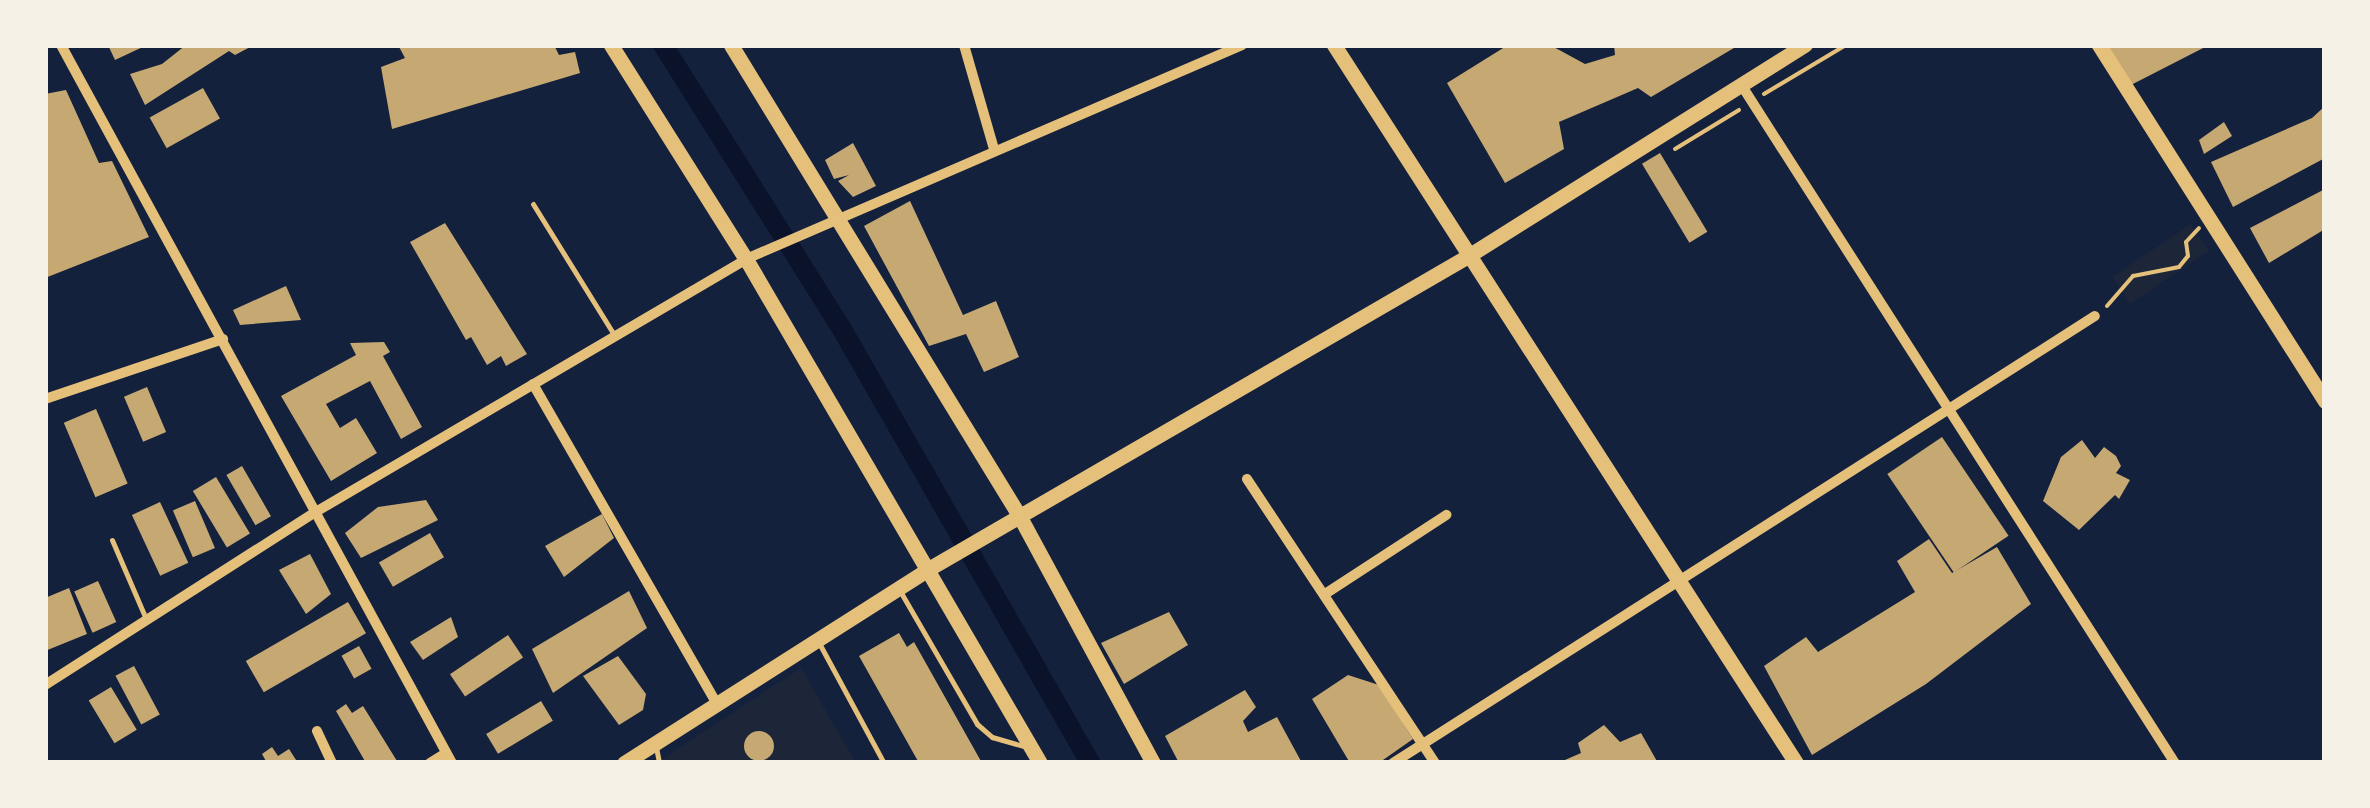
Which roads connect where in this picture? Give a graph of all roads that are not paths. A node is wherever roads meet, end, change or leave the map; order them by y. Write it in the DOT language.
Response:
graph roads {
  1 [pos="60,45"];
  2 [pos="611,45"];
  3 [pos="731,45"];
  4 [pos="964,45"];
  5 [pos="1242,45"];
  6 [pos="1334,45"];
  7 [pos="1805,45"];
  8 [pos="2099,45"];
  9 [pos="1742,86"];
  10 [pos="994,148"];
  11 [pos="533,204"];
  12 [pos="839,217"];
  13 [pos="1468,256"];
  14 [pos="746,258"];
  15 [pos="2095,316"];
  16 [pos="615,336"];
  17 [pos="223,339"];
  18 [pos="533,384"];
  19 [pos="45,399"];
  20 [pos="2325,401"];
  21 [pos="1944,410"];
  22 [pos="1247,479"];
  23 [pos="319,510"];
  24 [pos="1446,515"];
  25 [pos="1020,517"];
  26 [pos="112,540"];
  27 [pos="930,568"];
  28 [pos="1676,582"];
  29 [pos="898,588"];
  30 [pos="1325,594"];
  31 [pos="147,621"];
  32 [pos="820,636"];
  33 [pos="45,685"];
  34 [pos="716,700"];
  35 [pos="317,731"];
  36 [pos="654,742"];
  37 [pos="1422,744"];
  38 [pos="1036,756"];
  39 [pos="449,758"];
  40 [pos="332,763"];
  41 [pos="430,763"];
  42 [pos="624,763"];
  43 [pos="659,763"];
  44 [pos="884,763"];
  45 [pos="1153,763"];
  46 [pos="1393,763"];
  47 [pos="1434,763"];
  48 [pos="1796,763"];
  49 [pos="2175,763"];
  1 -- 17 [label="street"];
  2 -- 14 [label="main road"];
  3 -- 12 [label="main road"];
  4 -- 10 [label="street"];
  5 -- 10 [label="street"];
  6 -- 13 [label="main road"];
  7 -- 9 [label="main road"];
  8 -- 20 [label="main road"];
  9 -- 13 [label="main road"];
  9 -- 21 [label="street"];
  10 -- 12 [label="street"];
  11 -- 16 [label="lane"];
  12 -- 14 [label="street"];
  12 -- 25 [label="main road"];
  13 -- 25 [label="main road"];
  13 -- 28 [label="main road"];
  14 -- 16 [label="street"];
  14 -- 27 [label="main road"];
  15 -- 21 [label="street"];
  16 -- 18 [label="street"];
  17 -- 19 [label="street"];
  17 -- 23 [label="street"];
  18 -- 23 [label="street"];
  18 -- 34 [label="street"];
  21 -- 28 [label="street"];
  21 -- 49 [label="street"];
  22 -- 30 [label="street"];
  23 -- 31 [label="street"];
  23 -- 39 [label="street"];
  24 -- 30 [label="street"];
  25 -- 27 [label="main road"];
  25 -- 45 [label="main road"];
  26 -- 31 [label="lane"];
  27 -- 29 [label="main road"];
  27 -- 38 [label="main road"];
  28 -- 37 [label="street"];
  28 -- 48 [label="main road"];
  29 -- 32 [label="main road"];
  29 -- 38 [label="lane"];
  30 -- 37 [label="street"];
  31 -- 33 [label="street"];
  32 -- 34 [label="main road"];
  32 -- 44 [label="lane"];
  34 -- 36 [label="main road"];
  35 -- 40 [label="street"];
  36 -- 42 [label="main road"];
  36 -- 43 [label="lane"];
  37 -- 46 [label="street"];
  37 -- 47 [label="street"];
  39 -- 41 [label="street"];
}
